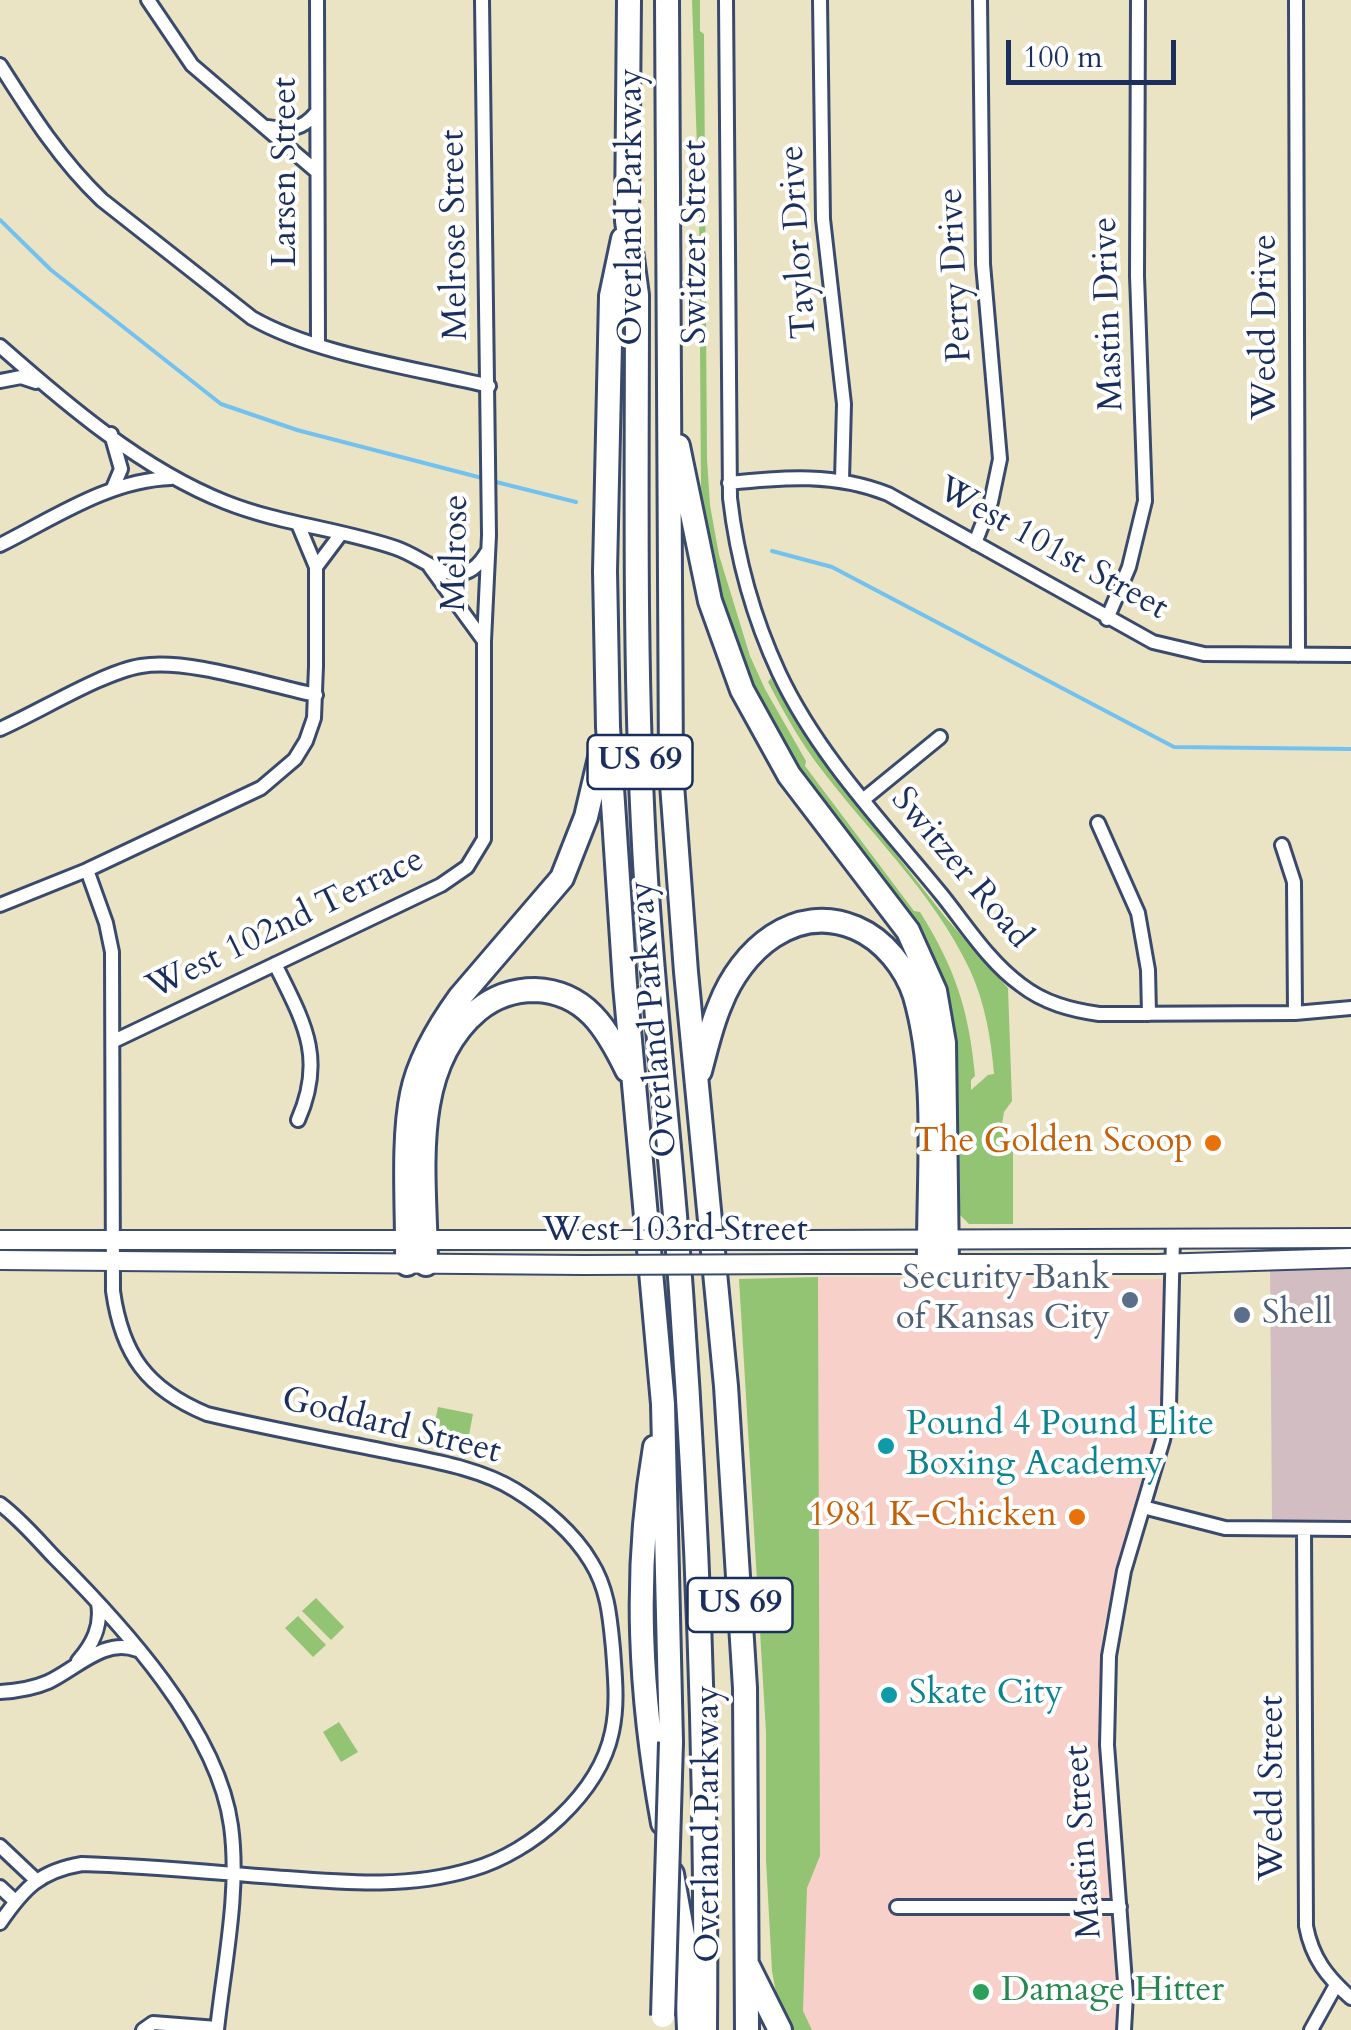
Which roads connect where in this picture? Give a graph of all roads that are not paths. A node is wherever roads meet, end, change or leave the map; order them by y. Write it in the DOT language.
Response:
graph roads {
  1 [pos="148,0"];
  2 [pos="317,0"];
  3 [pos="482,0"];
  4 [pos="629,0"];
  5 [pos="667,0"];
  6 [pos="726,0"];
  7 [pos="820,0"];
  8 [pos="980,0"];
  9 [pos="1138,0"];
  10 [pos="1296,0"];
  11 [pos="0,65"];
  12 [pos="316,113"];
  13 [pos="266,126"];
  14 [pos="316,171"];
  15 [pos="627,221"];
  16 [pos="318,344"];
  17 [pos="0,346"];
  18 [pos="0,381"];
  19 [pos="44,384"];
  20 [pos="489,386"];
  21 [pos="668,391"];
  22 [pos="111,434"];
  23 [pos="489,468"];
  24 [pos="171,478"];
  25 [pos="842,480"];
  26 [pos="729,483"];
  27 [pos="114,488"];
  28 [pos="298,524"];
  29 [pos="340,535"];
  30 [pos="974,543"];
  31 [pos="0,546"];
  32 [pos="488,550"];
  33 [pos="316,567"];
  34 [pos="430,567"];
  35 [pos="1107,619"];
  36 [pos="484,641"];
  37 [pos="1298,654"];
  38 [pos="1351,654"];
  39 [pos="316,695"];
  40 [pos="608,727"];
  41 [pos="0,728"];
  42 [pos="940,737"];
  43 [pos="864,799"];
  44 [pos="1098,823"];
  45 [pos="1282,846"];
  46 [pos="86,870"];
  47 [pos="0,905"];
  48 [pos="275,964"];
  49 [pos="1351,1008"];
  50 [pos="1148,1014"];
  51 [pos="1295,1014"];
  52 [pos="114,1041"];
  53 [pos="696,1084"];
  54 [pos="634,1085"];
  55 [pos="298,1120"];
  56 [pos="1172,1237"];
  57 [pos="1351,1238"];
  58 [pos="0,1240"];
  59 [pos="114,1241"];
  60 [pos="417,1252"];
  61 [pos="938,1252"];
  62 [pos="1351,1258"];
  63 [pos="0,1260"];
  64 [pos="113,1264"];
  65 [pos="1173,1264"];
  66 [pos="663,1404"];
  67 [pos="0,1504"];
  68 [pos="1143,1507"];
  69 [pos="1351,1529"];
  70 [pos="1304,1530"];
  71 [pos="98,1602"];
  72 [pos="144,1652"];
  73 [pos="72,1666"];
  74 [pos="0,1692"];
  75 [pos="0,1846"];
  76 [pos="232,1874"];
  77 [pos="37,1881"];
  78 [pos="0,1886"];
  79 [pos="15,1901"];
  80 [pos="1120,1906"];
  81 [pos="898,1907"];
  82 [pos="0,1923"];
  83 [pos="746,1962"];
  84 [pos="1336,1984"];
  85 [pos="1351,1998"];
  86 [pos="661,2025"];
  87 [pos="217,2029"];
  88 [pos="143,2030"];
  89 [pos="689,2030"];
  90 [pos="705,2030"];
  91 [pos="746,2030"];
  92 [pos="780,2030"];
  93 [pos="1124,2030"];
  94 [pos="1311,2030"];
  1 -- 13 [label="street"];
  2 -- 12 [label="street, Larsen Street"];
  3 -- 20 [label="street, Melrose Street"];
  4 -- 15 [label="highway, Overland Parkway / US 69"];
  5 -- 21 [label="highway, Overland Parkway / US 69"];
  6 -- 26 [label="street, Switzer Street"];
  7 -- 25 [label="street, Taylor Drive"];
  8 -- 30 [label="street, Perry Drive"];
  9 -- 35 [label="street, Mastin Drive"];
  10 -- 37 [label="street, Wedd Drive"];
  11 -- 16 [label="street"];
  12 -- 13 [label="street"];
  12 -- 14 [label="street, Larsen Street"];
  13 -- 14 [label="street"];
  14 -- 16 [label="street, Larsen Street"];
  15 -- 40 [label="highway"];
  15 -- 90 [label="highway, Overland Parkway / US 69"];
  16 -- 20 [label="street"];
  17 -- 19 [label="street"];
  18 -- 19 [label="street"];
  19 -- 22 [label="street"];
  20 -- 23 [label="street, Melrose Street"];
  21 -- 53 [label="highway, Overland Parkway / US 69"];
  21 -- 61 [label="highway"];
  22 -- 24 [label="street"];
  22 -- 27 [label="street"];
  23 -- 32 [label="street, Melrose"];
  24 -- 27 [label="street"];
  24 -- 28 [label="street"];
  25 -- 26 [label="street, West 101st Street"];
  25 -- 30 [label="street, West 101st Street"];
  26 -- 43 [label="street, Switzer Road"];
  27 -- 31 [label="street"];
  28 -- 29 [label="street"];
  28 -- 33 [label="street"];
  29 -- 33 [label="street"];
  29 -- 34 [label="street"];
  30 -- 35 [label="street, West 101st Street"];
  32 -- 34 [label="street"];
  32 -- 36 [label="street, Melrose"];
  33 -- 39 [label="street"];
  34 -- 36 [label="street"];
  35 -- 37 [label="street, West 101st Street"];
  36 -- 48 [label="street, West 102nd Terrace"];
  37 -- 38 [label="street, West 101st Street"];
  39 -- 41 [label="street"];
  39 -- 46 [label="street"];
  40 -- 54 [label="highway"];
  40 -- 60 [label="highway"];
  42 -- 43 [label="street"];
  43 -- 50 [label="street, Switzer Road"];
  44 -- 50 [label="street"];
  45 -- 51 [label="street"];
  46 -- 47 [label="street"];
  46 -- 52 [label="street, Goddard Street"];
  48 -- 52 [label="street, West 102nd Terrace"];
  48 -- 55 [label="street"];
  49 -- 51 [label="street, Switzer Road"];
  50 -- 51 [label="street, Switzer Road"];
  52 -- 59 [label="street, Goddard Street"];
  53 -- 61 [label="highway"];
  53 -- 83 [label="highway, Overland Parkway / US 69"];
  54 -- 60 [label="highway"];
  54 -- 66 [label="highway"];
  56 -- 57 [label="main road, West 103rd Street"];
  56 -- 61 [label="main road, West 103rd Street"];
  56 -- 65 [label="street, Mastin Street"];
  58 -- 59 [label="main road, West 103rd Street"];
  59 -- 60 [label="main road, West 103rd Street"];
  59 -- 64 [label="street, Goddard Street"];
  60 -- 61 [label="main road, West 103rd Street, bridge"];
  60 -- 61 [label="main road, West 103rd Street, bridge"];
  60 -- 64 [label="main road, West 103rd Street"];
  61 -- 65 [label="main road, West 103rd Street"];
  62 -- 65 [label="main road, West 103rd Street"];
  63 -- 64 [label="main road, West 103rd Street"];
  64 -- 76 [label="street, Goddard Street"];
  65 -- 68 [label="street, Mastin Street"];
  66 -- 86 [label="highway, bridge"];
  66 -- 89 [label="highway"];
  67 -- 71 [label="street"];
  68 -- 70 [label="street"];
  68 -- 80 [label="street, Mastin Street"];
  69 -- 70 [label="street"];
  70 -- 84 [label="street, Wedd Street"];
  71 -- 72 [label="street"];
  71 -- 73 [label="street"];
  72 -- 73 [label="street"];
  72 -- 76 [label="street"];
  73 -- 74 [label="street"];
  75 -- 77 [label="street"];
  76 -- 77 [label="street, Goddard Street"];
  76 -- 87 [label="street"];
  77 -- 79 [label="street"];
  78 -- 79 [label="street"];
  79 -- 82 [label="street"];
  80 -- 81 [label="street"];
  80 -- 93 [label="street, Mastin Street"];
  83 -- 91 [label="highway, Overland Parkway / US 69"];
  83 -- 92 [label="highway"];
  84 -- 85 [label="street, Wedd Street"];
  84 -- 94 [label="street"];
  87 -- 88 [label="street"];
}
